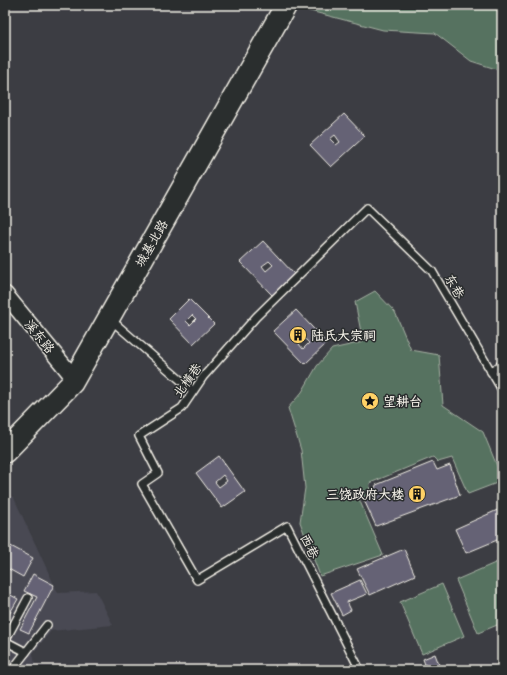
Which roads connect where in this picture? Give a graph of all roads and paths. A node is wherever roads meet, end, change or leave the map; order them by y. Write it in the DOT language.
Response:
graph roads {
  1 [pos="282,12"];
  2 [pos="367,208"];
  3 [pos="5,294"];
  4 [pos="109,318"];
  5 [pos="502,364"];
  6 [pos="491,372"];
  7 [pos="74,378"];
  8 [pos="502,390"];
  9 [pos="194,391"];
  10 [pos="5,452"];
  11 [pos="197,580"];
  12 [pos="28,598"];
  13 [pos="47,625"];
  14 [pos="5,641"];
  15 [pos="26,652"];
  16 [pos="12,670"];
  17 [pos="360,670"];
  1 -- 4 [label="street, 城基北路"];
  2 -- 6 [label="lane, 东巷"];
  2 -- 9 [label="lane, 北横巷"];
  3 -- 7 [label="street, 溪东路"];
  4 -- 7 [label="street, 城基北路"];
  4 -- 9 [label="lane"];
  5 -- 6 [label="lane"];
  6 -- 8 [label="lane, 东巷"];
  7 -- 10 [label="street, 城基北路"];
  9 -- 11 [label="lane, 北横巷"];
  11 -- 17 [label="lane, 西巷"];
  12 -- 14 [label="lane"];
  13 -- 15 [label="lane"];
  14 -- 15 [label="lane"];
  15 -- 16 [label="lane"];
}
